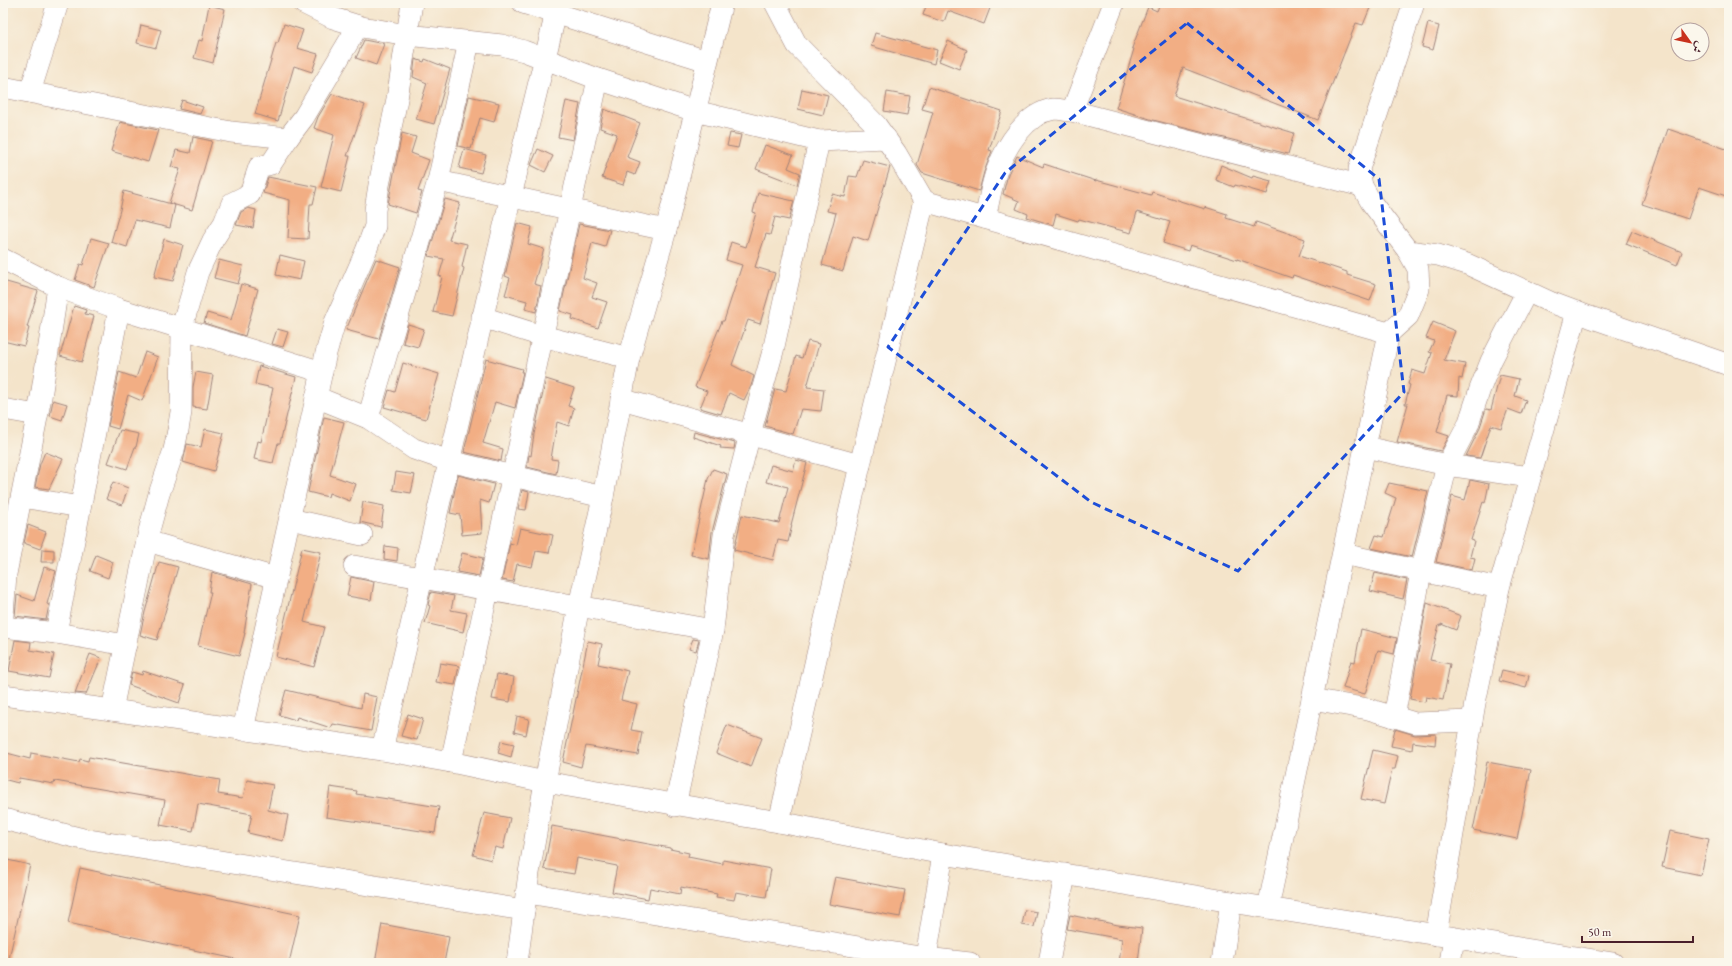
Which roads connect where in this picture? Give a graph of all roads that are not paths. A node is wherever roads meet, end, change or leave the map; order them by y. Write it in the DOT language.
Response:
graph roads {
  1 [pos="58,3"];
  2 [pos="303,3"];
  3 [pos="412,3"];
  4 [pos="523,3"];
  5 [pos="722,3"];
  6 [pos="774,3"];
  7 [pos="1114,3"];
  8 [pos="1414,3"];
  9 [pos="556,13"];
  10 [pos="358,26"];
  11 [pos="407,35"];
  12 [pos="469,42"];
  13 [pos="546,58"];
  14 [pos="707,61"];
  15 [pos="598,79"];
  16 [pos="3,87"];
  17 [pos="30,92"];
  18 [pos="695,111"];
  19 [pos="1072,111"];
  20 [pos="288,138"];
  21 [pos="886,138"];
  22 [pos="818,141"];
  23 [pos="438,181"];
  24 [pos="1362,186"];
  25 [pos="510,196"];
  26 [pos="924,201"];
  27 [pos="570,208"];
  28 [pos="985,218"];
  29 [pos="666,230"];
  30 [pos="1408,251"];
  31 [pos="3,259"];
  32 [pos="58,287"];
  33 [pos="1526,290"];
  34 [pos="119,309"];
  35 [pos="1577,312"];
  36 [pos="482,317"];
  37 [pos="182,327"];
  38 [pos="1389,333"];
  39 [pos="542,336"];
  40 [pos="629,358"];
  41 [pos="1729,365"];
  42 [pos="322,372"];
  43 [pos="316,397"];
  44 [pos="621,399"];
  45 [pos="3,409"];
  46 [pos="38,415"];
  47 [pos="368,418"];
  48 [pos="750,434"];
  49 [pos="1365,447"];
  50 [pos="449,462"];
  51 [pos="1447,464"];
  52 [pos="860,465"];
  53 [pos="512,476"];
  54 [pos="1530,477"];
  55 [pos="22,497"];
  56 [pos="603,497"];
  57 [pos="80,507"];
  58 [pos="290,519"];
  59 [pos="362,535"];
  60 [pos="147,541"];
  61 [pos="1343,554"];
  62 [pos="354,566"];
  63 [pos="1422,572"];
  64 [pos="276,578"];
  65 [pos="422,578"];
  66 [pos="1499,588"];
  67 [pos="488,590"];
  68 [pos="579,606"];
  69 [pos="3,616"];
  70 [pos="3,627"];
  71 [pos="713,630"];
  72 [pos="56,633"];
  73 [pos="126,645"];
  74 [pos="3,696"];
  75 [pos="1312,700"];
  76 [pos="112,710"];
  77 [pos="1394,717"];
  78 [pos="1472,721"];
  79 [pos="243,730"];
  80 [pos="382,750"];
  81 [pos="451,762"];
  82 [pos="545,782"];
  83 [pos="674,806"];
  84 [pos="3,818"];
  85 [pos="779,822"];
  86 [pos="943,854"];
  87 [pos="1065,874"];
  88 [pos="526,902"];
  89 [pos="1231,902"];
  90 [pos="1268,908"];
  91 [pos="1445,937"];
  92 [pos="926,960"];
  93 [pos="517,963"];
  94 [pos="970,963"];
  95 [pos="1049,963"];
  96 [pos="1222,963"];
  97 [pos="1450,963"];
  98 [pos="1613,963"];
  1 -- 17 [label="street"];
  2 -- 10 [label="street"];
  3 -- 11 [label="street"];
  4 -- 9 [label="street"];
  5 -- 14 [label="street"];
  6 -- 21 [label="street"];
  7 -- 19 [label="street"];
  8 -- 24 [label="street"];
  9 -- 13 [label="street"];
  9 -- 14 [label="street"];
  10 -- 11 [label="street"];
  10 -- 20 [label="street"];
  11 -- 12 [label="street"];
  11 -- 42 [label="street"];
  12 -- 13 [label="street"];
  12 -- 23 [label="street"];
  13 -- 15 [label="street"];
  13 -- 25 [label="street"];
  14 -- 18 [label="street"];
  15 -- 18 [label="street"];
  15 -- 27 [label="street"];
  16 -- 17 [label="street"];
  17 -- 20 [label="street"];
  18 -- 22 [label="street"];
  18 -- 29 [label="street"];
  19 -- 24 [label="street"];
  19 -- 28 [label="street"];
  20 -- 37 [label="street"];
  21 -- 22 [label="street"];
  21 -- 26 [label="street"];
  22 -- 48 [label="street"];
  23 -- 25 [label="street"];
  23 -- 47 [label="street"];
  24 -- 30 [label="street"];
  25 -- 27 [label="street"];
  25 -- 36 [label="street"];
  26 -- 28 [label="street"];
  26 -- 52 [label="street"];
  27 -- 29 [label="street"];
  27 -- 39 [label="street"];
  28 -- 38 [label="street"];
  29 -- 40 [label="street"];
  30 -- 33 [label="street"];
  30 -- 38 [label="street"];
  31 -- 32 [label="street"];
  32 -- 34 [label="street"];
  32 -- 46 [label="street"];
  33 -- 35 [label="street"];
  33 -- 51 [label="street"];
  34 -- 37 [label="street"];
  34 -- 57 [label="street"];
  35 -- 41 [label="street"];
  35 -- 54 [label="street"];
  36 -- 39 [label="street"];
  36 -- 50 [label="street"];
  37 -- 42 [label="street"];
  37 -- 60 [label="street"];
  38 -- 49 [label="street"];
  39 -- 40 [label="street"];
  39 -- 53 [label="street"];
  40 -- 44 [label="street"];
  42 -- 43 [label="street"];
  43 -- 47 [label="street"];
  43 -- 58 [label="street"];
  44 -- 48 [label="street"];
  44 -- 56 [label="street"];
  45 -- 46 [label="street"];
  46 -- 55 [label="street"];
  47 -- 50 [label="street"];
  48 -- 52 [label="street"];
  48 -- 71 [label="street"];
  49 -- 51 [label="street"];
  49 -- 61 [label="street"];
  50 -- 53 [label="street"];
  50 -- 65 [label="street"];
  51 -- 54 [label="street"];
  51 -- 63 [label="street"];
  52 -- 85 [label="street"];
  53 -- 56 [label="street"];
  53 -- 67 [label="street"];
  54 -- 66 [label="street"];
  55 -- 57 [label="street"];
  55 -- 69 [label="street"];
  56 -- 68 [label="street"];
  57 -- 72 [label="street"];
  58 -- 59 [label="street"];
  58 -- 64 [label="street"];
  60 -- 64 [label="street"];
  60 -- 73 [label="street"];
  61 -- 63 [label="street"];
  61 -- 75 [label="street"];
  62 -- 65 [label="street"];
  63 -- 66 [label="street"];
  63 -- 77 [label="street"];
  64 -- 79 [label="street"];
  65 -- 67 [label="street"];
  65 -- 80 [label="street"];
  66 -- 78 [label="street"];
  67 -- 68 [label="street"];
  67 -- 81 [label="street"];
  68 -- 71 [label="street"];
  68 -- 82 [label="street"];
  70 -- 72 [label="street"];
  71 -- 83 [label="street"];
  72 -- 73 [label="street"];
  73 -- 76 [label="street"];
  74 -- 76 [label="street"];
  75 -- 77 [label="street"];
  75 -- 90 [label="street"];
  76 -- 79 [label="street"];
  77 -- 78 [label="street"];
  78 -- 91 [label="street"];
  79 -- 80 [label="street"];
  80 -- 81 [label="street"];
  81 -- 82 [label="street"];
  82 -- 83 [label="street"];
  82 -- 88 [label="street"];
  83 -- 85 [label="street"];
  84 -- 88 [label="street"];
  85 -- 86 [label="street"];
  86 -- 87 [label="street"];
  86 -- 92 [label="street"];
  87 -- 89 [label="street"];
  87 -- 95 [label="street"];
  88 -- 92 [label="street"];
  88 -- 93 [label="street"];
  89 -- 90 [label="street"];
  89 -- 96 [label="street"];
  90 -- 91 [label="street"];
  91 -- 97 [label="street"];
  91 -- 98 [label="street"];
  92 -- 94 [label="street"];
}
